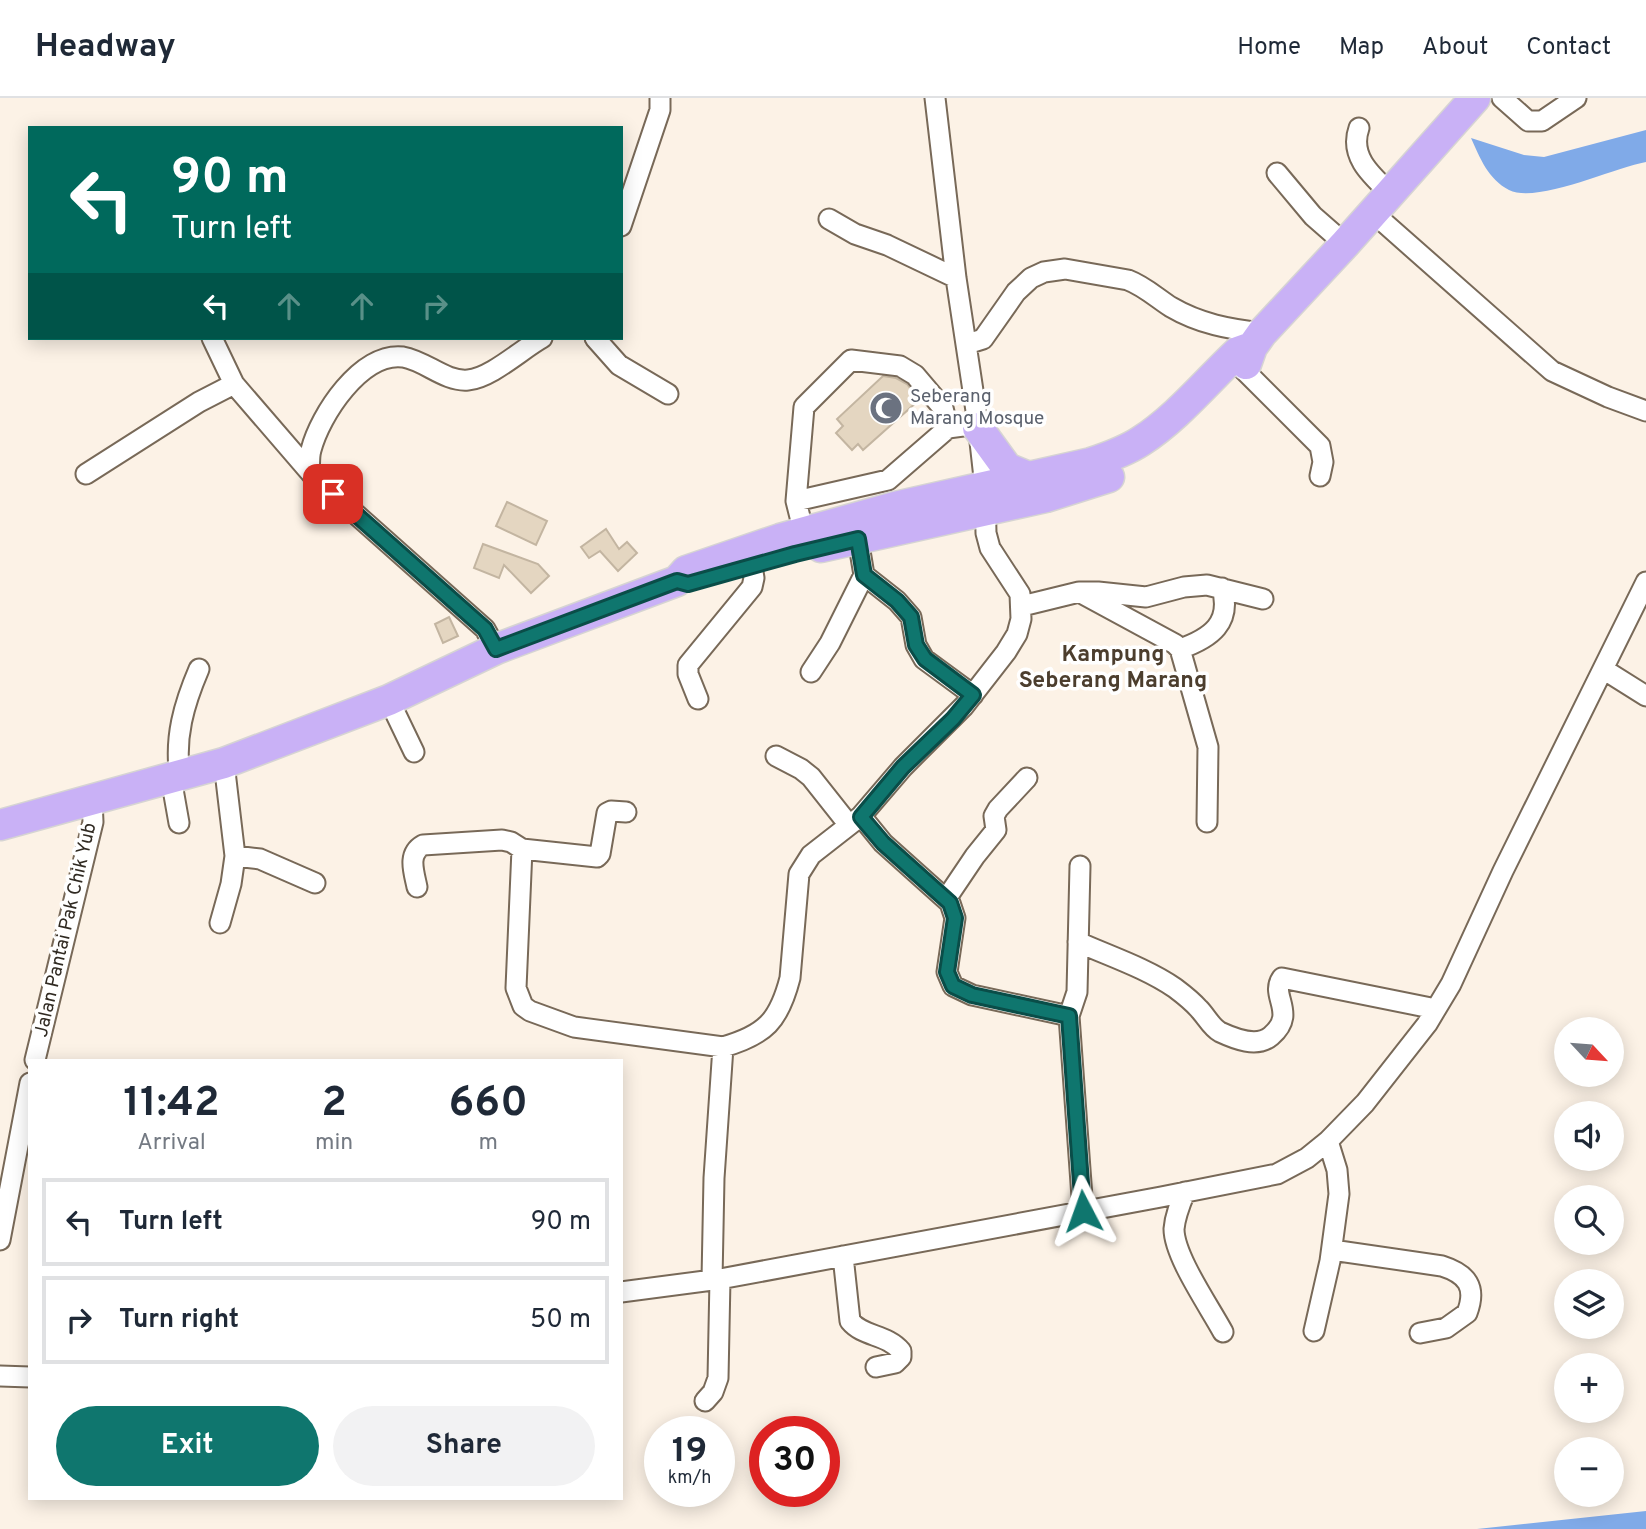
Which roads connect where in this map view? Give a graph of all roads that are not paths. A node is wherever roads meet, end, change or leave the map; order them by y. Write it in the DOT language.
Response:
graph roads {
  1 [pos="660,98"];
  2 [pos="935,98"];
  3 [pos="1475,98"];
  4 [pos="1502,98"];
  5 [pos="1576,98"];
  6 [pos="1359,128"];
  7 [pos="1277,173"];
  8 [pos="1381,203"];
  9 [pos="829,219"];
  10 [pos="623,220"];
  11 [pos="1345,244"];
  12 [pos="956,278"];
  13 [pos="213,340"];
  14 [pos="539,340"];
  15 [pos="597,340"];
  16 [pos="967,344"];
  17 [pos="1252,350"];
  18 [pos="234,384"];
  19 [pos="668,394"];
  20 [pos="1646,411"];
  21 [pos="978,426"];
  22 [pos="948,428"];
  23 [pos="86,474"];
  24 [pos="312,474"];
  25 [pos="1320,476"];
  26 [pos="1031,478"];
  27 [pos="892,494"];
  28 [pos="985,499"];
  29 [pos="796,501"];
  30 [pos="804,533"];
  31 [pos="858,539"];
  32 [pos="752,566"];
  33 [pos="864,575"];
  34 [pos="677,581"];
  35 [pos="1646,582"];
  36 [pos="1222,587"];
  37 [pos="1079,592"];
  38 [pos="1263,599"];
  39 [pos="1022,606"];
  40 [pos="496,649"];
  41 [pos="1180,649"];
  42 [pos="199,669"];
  43 [pos="1603,669"];
  44 [pos="811,671"];
  45 [pos="973,695"];
  46 [pos="1646,696"];
  47 [pos="698,699"];
  48 [pos="388,700"];
  49 [pos="414,752"];
  50 [pos="776,756"];
  51 [pos="223,763"];
  52 [pos="175,777"];
  53 [pos="1027,778"];
  54 [pos="92,800"];
  55 [pos="626,812"];
  56 [pos="855,821"];
  57 [pos="1207,822"];
  58 [pos="179,823"];
  59 [pos="0,825"];
  60 [pos="522,849"];
  61 [pos="235,856"];
  62 [pos="1080,866"];
  63 [pos="315,883"];
  64 [pos="416,887"];
  65 [pos="946,899"];
  66 [pos="220,923"];
  67 [pos="1078,942"];
  68 [pos="1436,1009"];
  69 [pos="1069,1016"];
  70 [pos="723,1047"];
  71 [pos="35,1059"];
  72 [pos="28,1093"];
  73 [pos="1328,1141"];
  74 [pos="1185,1192"];
  75 [pos="1161,1196"];
  76 [pos="1083,1211"];
  77 [pos="1175,1221"];
  78 [pos="0,1240"];
  79 [pos="1332,1250"];
  80 [pos="843,1256"];
  81 [pos="716,1280"];
  82 [pos="623,1292"];
  83 [pos="1314,1331"];
  84 [pos="1223,1332"];
  85 [pos="1420,1334"];
  86 [pos="876,1367"];
  87 [pos="0,1376"];
  88 [pos="28,1377"];
  89 [pos="705,1401"];
  1 -- 10 [label="street"];
  2 -- 12 [label="street"];
  3 -- 8 [label="highway"];
  4 -- 5 [label="street"];
  6 -- 8 [label="street"];
  7 -- 11 [label="street"];
  8 -- 11 [label="highway"];
  8 -- 20 [label="street"];
  9 -- 12 [label="street"];
  11 -- 17 [label="highway"];
  12 -- 16 [label="street"];
  13 -- 18 [label="street"];
  14 -- 24 [label="street"];
  15 -- 19 [label="street"];
  16 -- 17 [label="street"];
  16 -- 21 [label="street"];
  17 -- 25 [label="street"];
  17 -- 26 [label="highway"];
  17 -- 28 [label="highway"];
  18 -- 23 [label="street"];
  18 -- 24 [label="street"];
  21 -- 22 [label="street"];
  21 -- 26 [label="highway"];
  21 -- 28 [label="street"];
  22 -- 27 [label="street"];
  22 -- 29 [label="street"];
  24 -- 40 [label="street"];
  26 -- 28 [label="highway"];
  27 -- 28 [label="highway"];
  27 -- 29 [label="street"];
  27 -- 30 [label="highway"];
  28 -- 31 [label="highway"];
  28 -- 39 [label="street"];
  29 -- 30 [label="street"];
  30 -- 34 [label="highway"];
  31 -- 32 [label="highway"];
  31 -- 33 [label="street"];
  32 -- 34 [label="highway"];
  32 -- 47 [label="street"];
  33 -- 44 [label="street"];
  33 -- 45 [label="street"];
  34 -- 40 [label="highway"];
  35 -- 43 [label="street"];
  36 -- 37 [label="street"];
  36 -- 38 [label="street"];
  36 -- 41 [label="street"];
  37 -- 39 [label="street"];
  37 -- 41 [label="street"];
  39 -- 45 [label="street"];
  40 -- 48 [label="highway"];
  41 -- 57 [label="street"];
  42 -- 52 [label="street"];
  43 -- 46 [label="street"];
  43 -- 68 [label="street"];
  45 -- 56 [label="street"];
  48 -- 49 [label="street"];
  48 -- 51 [label="highway"];
  50 -- 56 [label="street"];
  51 -- 52 [label="highway"];
  51 -- 61 [label="street"];
  52 -- 54 [label="highway"];
  52 -- 58 [label="street"];
  53 -- 65 [label="street"];
  54 -- 59 [label="highway"];
  54 -- 71 [label="street, Jalan Pantai Pak Chik Yub"];
  55 -- 60 [label="street"];
  56 -- 65 [label="street"];
  56 -- 70 [label="street"];
  60 -- 64 [label="street"];
  60 -- 70 [label="street"];
  61 -- 63 [label="street"];
  61 -- 66 [label="street"];
  62 -- 67 [label="street"];
  65 -- 69 [label="street"];
  67 -- 68 [label="street"];
  67 -- 69 [label="street"];
  68 -- 73 [label="street"];
  69 -- 76 [label="street"];
  70 -- 81 [label="street"];
  72 -- 78 [label="street"];
  73 -- 74 [label="street"];
  73 -- 79 [label="street"];
  74 -- 75 [label="street"];
  74 -- 77 [label="street"];
  75 -- 76 [label="street"];
  75 -- 77 [label="street"];
  76 -- 80 [label="street"];
  77 -- 84 [label="street"];
  79 -- 83 [label="street"];
  79 -- 85 [label="street"];
  80 -- 81 [label="street"];
  80 -- 86 [label="street"];
  81 -- 82 [label="street"];
  81 -- 89 [label="street"];
  87 -- 88 [label="street"];
}
